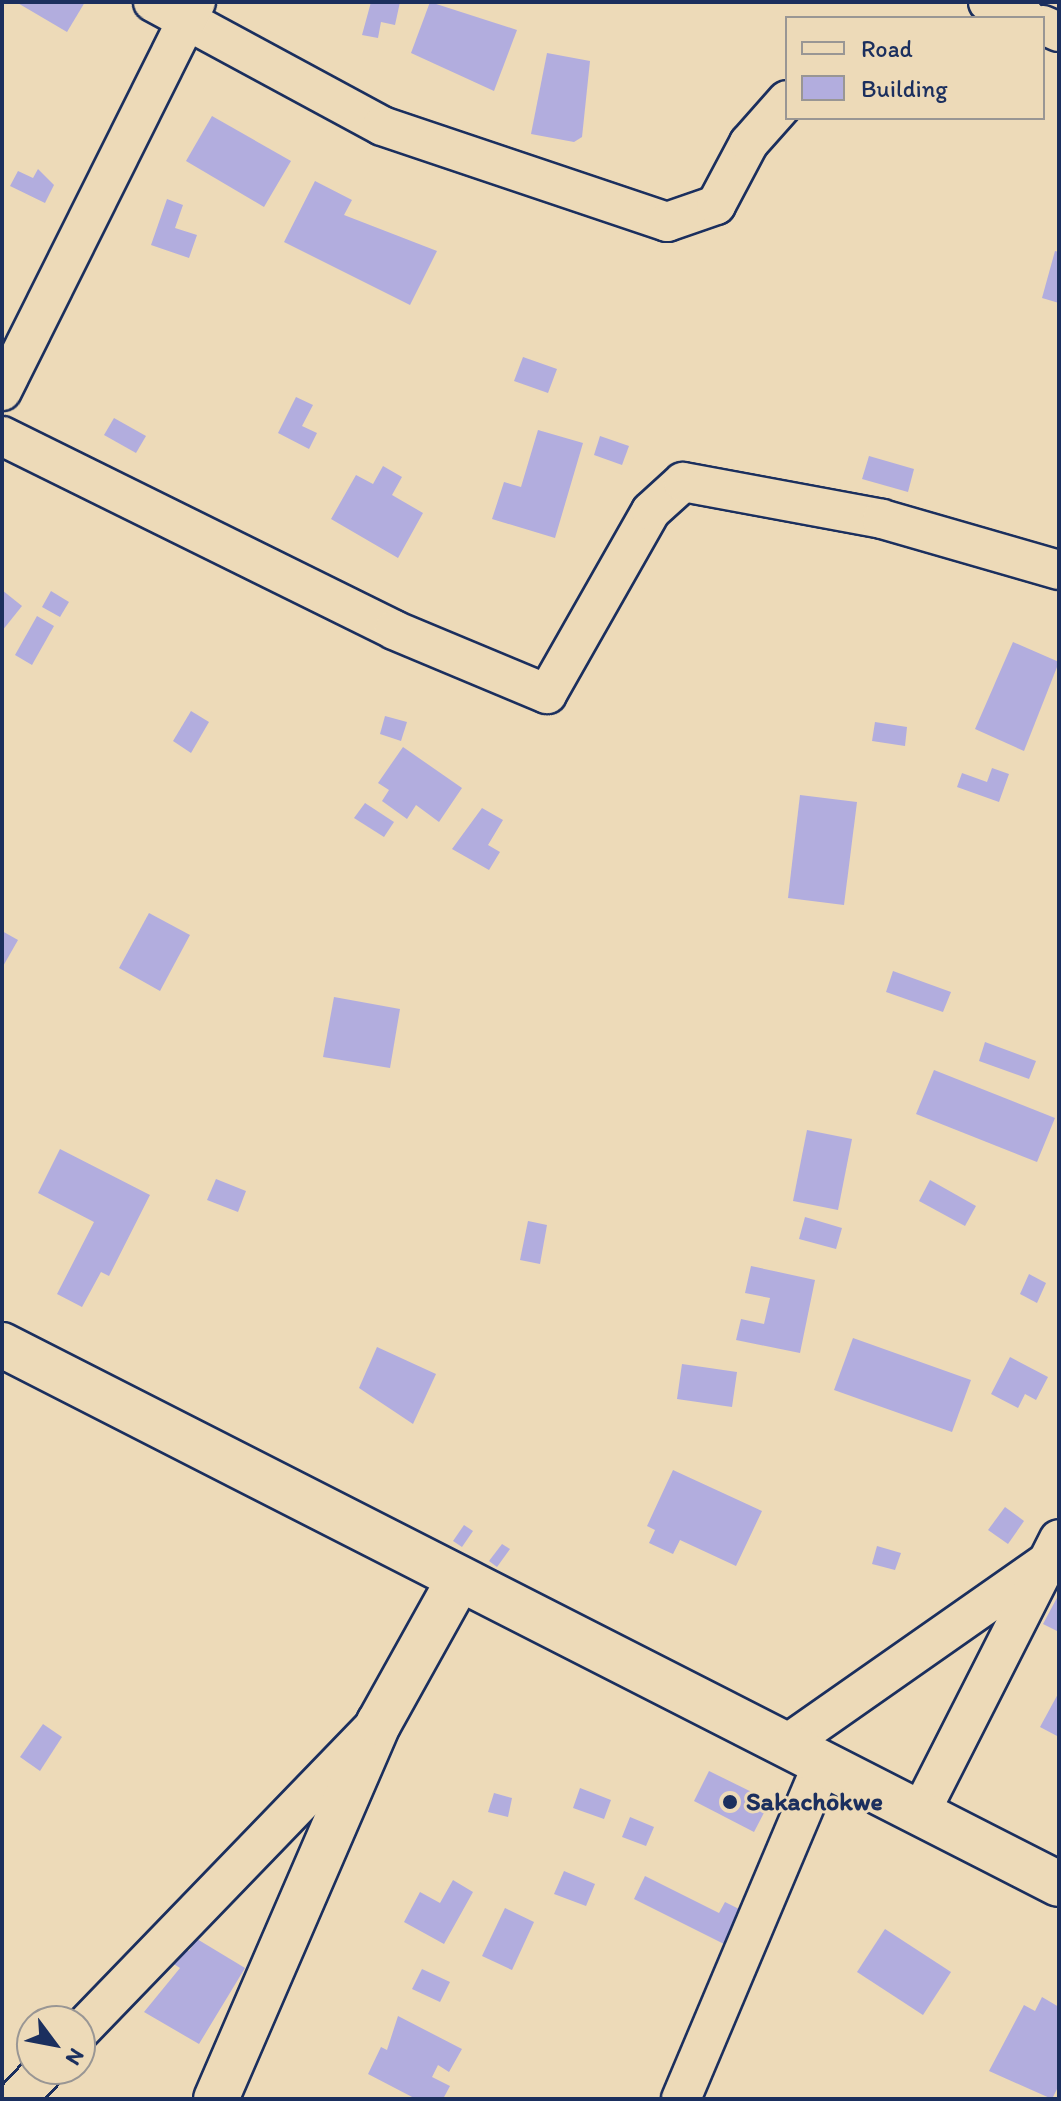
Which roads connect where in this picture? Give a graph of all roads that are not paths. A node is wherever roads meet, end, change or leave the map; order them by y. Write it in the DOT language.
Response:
graph roads {
  1 [pos="153,2"];
  2 [pos="988,2"];
  3 [pos="194,12"];
  4 [pos="1021,16"];
  5 [pos="785,102"];
  6 [pos="2,391"];
  7 [pos="2,436"];
  8 [pos="1059,570"];
  9 [pos="2,1345"];
  10 [pos="1052,1551"];
  11 [pos="459,1579"];
  12 [pos="379,1723"];
  13 [pos="784,1746"];
  14 [pos="822,1765"];
  15 [pos="920,1813"];
  16 [pos="1059,1884"];
  17 [pos="96,2015"];
  18 [pos="216,2099"];
  19 [pos="681,2099"];
  1 -- 3 [label="street"];
  2 -- 4 [label="street"];
  3 -- 5 [label="street"];
  3 -- 6 [label="street"];
  7 -- 8 [label="street"];
  9 -- 11 [label="main road"];
  10 -- 13 [label="street"];
  10 -- 15 [label="street"];
  11 -- 12 [label="main road"];
  11 -- 13 [label="main road"];
  12 -- 17 [label="street"];
  12 -- 18 [label="main road"];
  13 -- 14 [label="main road"];
  14 -- 15 [label="main road"];
  14 -- 19 [label="street"];
  15 -- 16 [label="main road"];
}
